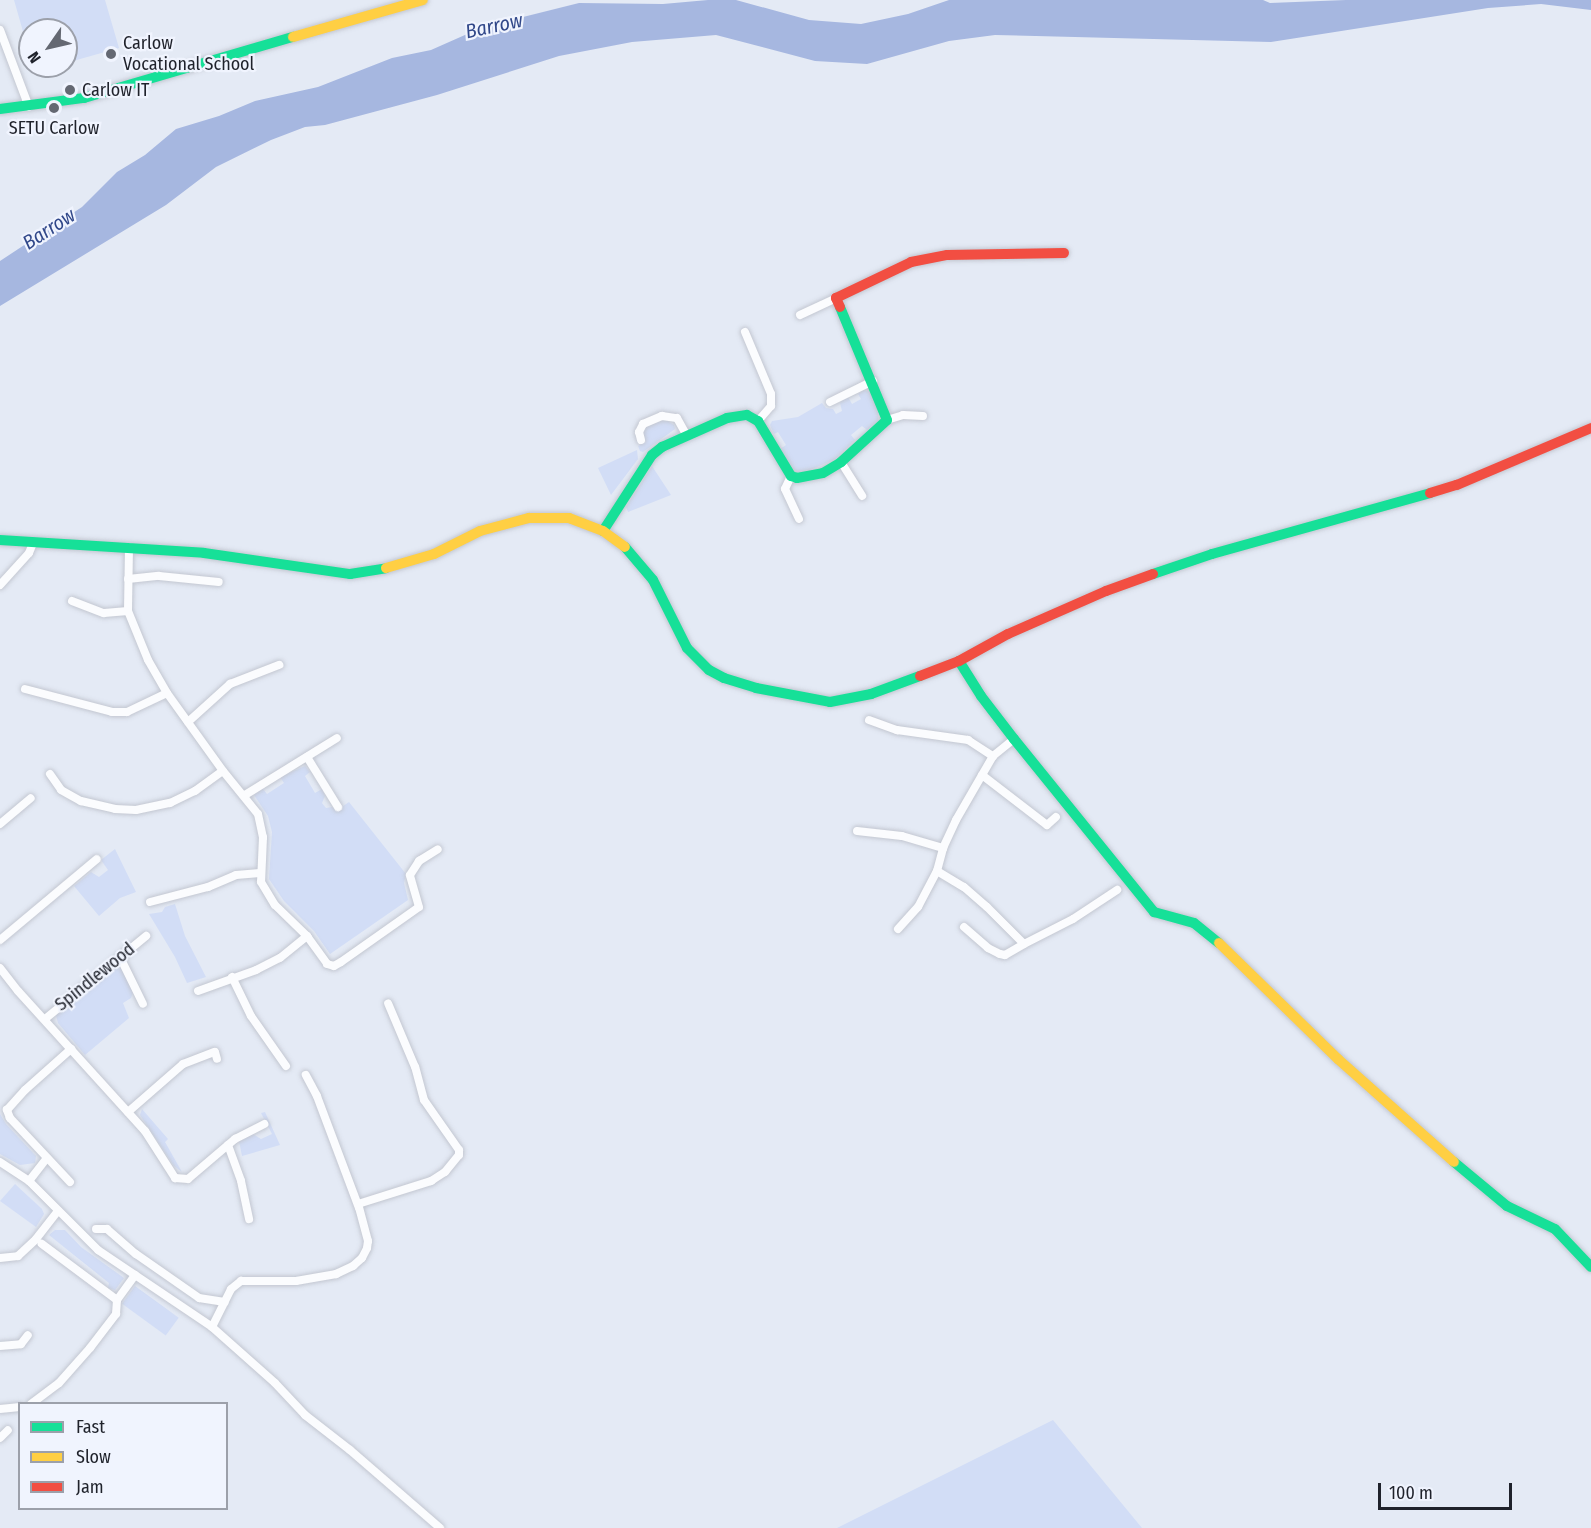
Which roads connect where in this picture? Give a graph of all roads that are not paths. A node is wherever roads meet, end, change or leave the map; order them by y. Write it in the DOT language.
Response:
graph roads {
  1 [pos="423,0"];
  2 [pos="0,30"];
  3 [pos="29,106"];
  4 [pos="0,109"];
  5 [pos="1064,253"];
  6 [pos="836,298"];
  7 [pos="800,315"];
  8 [pos="745,332"];
  9 [pos="873,381"];
  10 [pos="830,402"];
  11 [pos="923,416"];
  12 [pos="887,420"];
  13 [pos="758,421"];
  14 [pos="1591,428"];
  15 [pos="687,436"];
  16 [pos="641,440"];
  17 [pos="841,462"];
  18 [pos="791,476"];
  19 [pos="862,496"];
  20 [pos="799,519"];
  21 [pos="603,531"];
  22 [pos="0,540"];
  23 [pos="33,543"];
  24 [pos="129,547"];
  25 [pos="128,579"];
  26 [pos="219,582"];
  27 [pos="0,585"];
  28 [pos="72,601"];
  29 [pos="128,611"];
  30 [pos="959,661"];
  31 [pos="279,664"];
  32 [pos="25,689"];
  33 [pos="167,693"];
  34 [pos="869,720"];
  35 [pos="188,722"];
  36 [pos="337,738"];
  37 [pos="1014,740"];
  38 [pos="993,756"];
  39 [pos="307,757"];
  40 [pos="223,771"];
  41 [pos="50,774"];
  42 [pos="982,775"];
  43 [pos="245,795"];
  44 [pos="31,798"];
  45 [pos="338,807"];
  46 [pos="1056,817"];
  47 [pos="0,824"];
  48 [pos="857,831"];
  49 [pos="943,848"];
  50 [pos="438,849"];
  51 [pos="97,859"];
  52 [pos="937,871"];
  53 [pos="260,873"];
  54 [pos="1117,890"];
  55 [pos="150,902"];
  56 [pos="964,927"];
  57 [pos="898,929"];
  58 [pos="146,936"];
  59 [pos="307,936"];
  60 [pos="0,940"];
  61 [pos="1024,944"];
  62 [pos="120,957"];
  63 [pos="0,968"];
  64 [pos="232,977"];
  65 [pos="198,991"];
  66 [pos="388,1003"];
  67 [pos="143,1004"];
  68 [pos="45,1019"];
  69 [pos="71,1049"];
  70 [pos="217,1059"];
  71 [pos="286,1066"];
  72 [pos="306,1075"];
  73 [pos="129,1112"];
  74 [pos="264,1124"];
  75 [pos="228,1146"];
  76 [pos="47,1158"];
  77 [pos="0,1162"];
  78 [pos="29,1181"];
  79 [pos="70,1182"];
  80 [pos="358,1204"];
  81 [pos="58,1211"];
  82 [pos="249,1219"];
  83 [pos="96,1230"];
  84 [pos="42,1244"];
  85 [pos="0,1258"];
  86 [pos="1591,1267"];
  87 [pos="135,1275"];
  88 [pos="117,1300"];
  89 [pos="225,1302"];
  90 [pos="212,1327"];
  91 [pos="28,1335"];
  92 [pos="0,1346"];
  93 [pos="34,1402"];
  94 [pos="18,1407"];
  95 [pos="0,1409"];
  96 [pos="8,1430"];
  97 [pos="0,1438"];
  98 [pos="440,1528"];
  1 -- 3 [label="street"];
  2 -- 3 [label="street"];
  3 -- 4 [label="street"];
  5 -- 6 [label="street"];
  6 -- 7 [label="street"];
  6 -- 9 [label="street"];
  8 -- 13 [label="street"];
  9 -- 10 [label="street"];
  9 -- 12 [label="street"];
  11 -- 12 [label="street"];
  12 -- 17 [label="street"];
  13 -- 15 [label="street"];
  13 -- 18 [label="street"];
  14 -- 30 [label="street"];
  15 -- 16 [label="street"];
  15 -- 21 [label="street"];
  17 -- 18 [label="street"];
  17 -- 19 [label="street"];
  18 -- 20 [label="street"];
  21 -- 24 [label="street"];
  21 -- 30 [label="street"];
  22 -- 23 [label="street"];
  23 -- 24 [label="street"];
  23 -- 27 [label="street"];
  24 -- 25 [label="street"];
  25 -- 26 [label="street"];
  25 -- 29 [label="street"];
  28 -- 29 [label="street"];
  29 -- 33 [label="street"];
  30 -- 37 [label="street"];
  31 -- 35 [label="street"];
  32 -- 33 [label="street"];
  33 -- 35 [label="street"];
  34 -- 38 [label="street"];
  35 -- 40 [label="street"];
  36 -- 39 [label="street"];
  37 -- 38 [label="street"];
  37 -- 86 [label="street"];
  38 -- 42 [label="street"];
  39 -- 43 [label="street"];
  39 -- 45 [label="street"];
  40 -- 41 [label="street"];
  40 -- 43 [label="street"];
  42 -- 46 [label="street"];
  42 -- 49 [label="street"];
  43 -- 53 [label="street"];
  44 -- 47 [label="street"];
  48 -- 49 [label="street"];
  49 -- 52 [label="street"];
  50 -- 59 [label="street"];
  51 -- 60 [label="street"];
  52 -- 57 [label="street"];
  52 -- 61 [label="street"];
  53 -- 55 [label="street"];
  53 -- 59 [label="street"];
  54 -- 61 [label="street"];
  56 -- 61 [label="street"];
  58 -- 62 [label="street, Spindlewood"];
  59 -- 64 [label="street"];
  62 -- 67 [label="street"];
  62 -- 68 [label="street, Spindlewood"];
  63 -- 68 [label="street, Spindlewood"];
  64 -- 65 [label="street"];
  64 -- 71 [label="street"];
  66 -- 80 [label="street"];
  68 -- 69 [label="street, Spindlewood"];
  69 -- 73 [label="street, Spindlewood"];
  69 -- 76 [label="street"];
  70 -- 73 [label="street"];
  72 -- 80 [label="street"];
  73 -- 75 [label="street, Spindlewood"];
  74 -- 75 [label="street, Spindlewood"];
  75 -- 82 [label="street"];
  76 -- 78 [label="street"];
  76 -- 79 [label="street"];
  77 -- 78 [label="street"];
  78 -- 81 [label="street"];
  80 -- 89 [label="street"];
  81 -- 85 [label="street"];
  81 -- 87 [label="street"];
  83 -- 89 [label="street"];
  84 -- 88 [label="street"];
  87 -- 88 [label="street"];
  87 -- 90 [label="street"];
  88 -- 93 [label="street"];
  89 -- 90 [label="street"];
  90 -- 98 [label="street"];
  91 -- 92 [label="street"];
  94 -- 95 [label="street"];
  96 -- 97 [label="street"];
}
